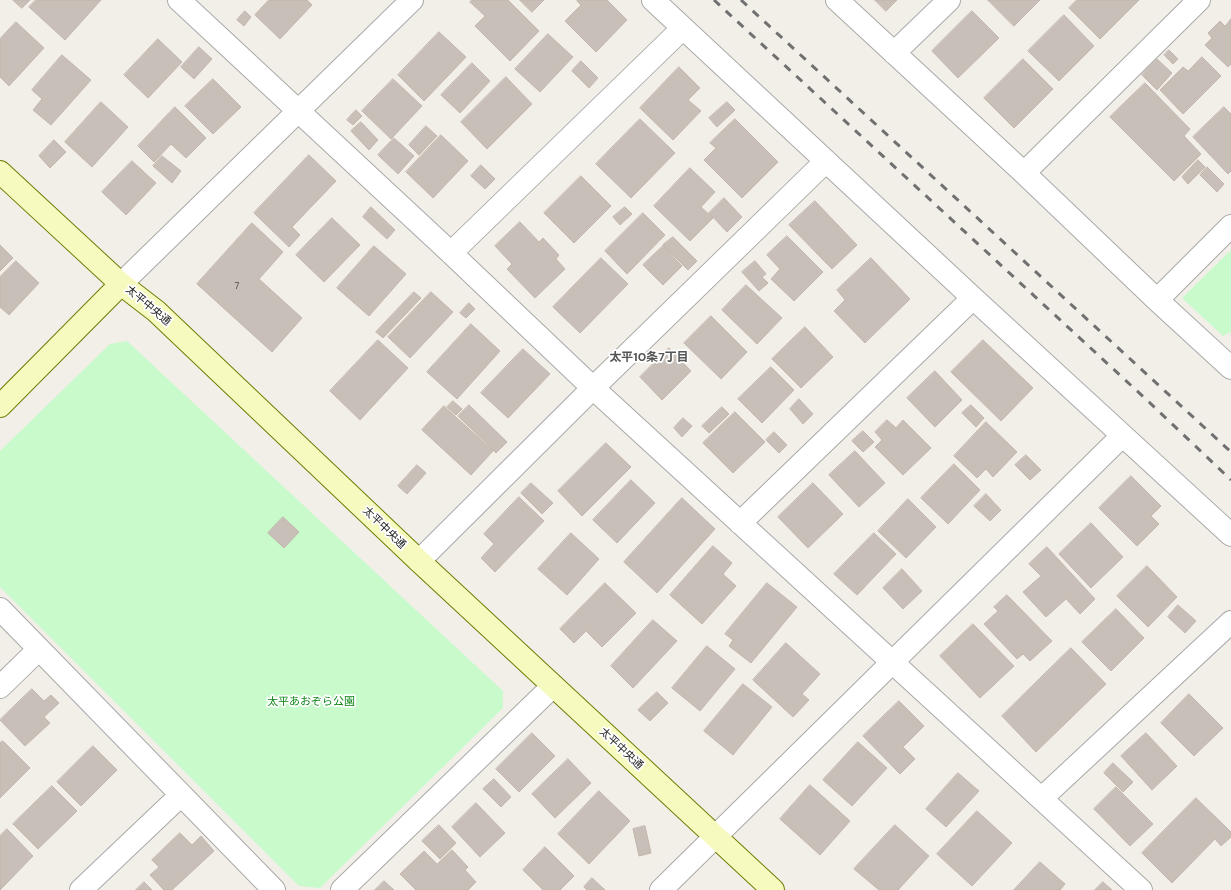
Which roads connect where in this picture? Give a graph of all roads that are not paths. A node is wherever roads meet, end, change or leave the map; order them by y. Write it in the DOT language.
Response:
graph roads {
  1 [pos="179,0"];
  2 [pos="412,0"];
  3 [pos="653,0"];
  4 [pos="837,0"];
  5 [pos="948,0"];
  6 [pos="1199,0"];
  7 [pos="683,28"];
  8 [pos="894,53"];
  9 [pos="299,111"];
  10 [pos="826,161"];
  11 [pos="0,172"];
  12 [pos="1024,173"];
  13 [pos="1231,226"];
  14 [pos="451,253"];
  15 [pos="121,284"];
  16 [pos="973,298"];
  17 [pos="1157,300"];
  18 [pos="1231,368"];
  19 [pos="593,388"];
  20 [pos="0,406"];
  21 [pos="1122,436"];
  22 [pos="740,523"];
  23 [pos="1231,535"];
  24 [pos="419,561"];
  25 [pos="0,609"];
  26 [pos="1231,622"];
  27 [pos="39,649"];
  28 [pos="892,662"];
  29 [pos="553,686"];
  30 [pos="0,687"];
  31 [pos="181,795"];
  32 [pos="1042,798"];
  33 [pos="715,837"];
  34 [pos="81,890"];
  35 [pos="274,890"];
  36 [pos="342,890"];
  37 [pos="661,890"];
  38 [pos="773,890"];
  39 [pos="1141,890"];
  1 -- 9 [label="street"];
  2 -- 9 [label="street"];
  3 -- 7 [label="street"];
  4 -- 8 [label="street"];
  5 -- 8 [label="street"];
  6 -- 12 [label="street"];
  7 -- 10 [label="street"];
  7 -- 14 [label="street"];
  8 -- 12 [label="street"];
  9 -- 14 [label="street"];
  9 -- 15 [label="street"];
  10 -- 16 [label="street"];
  10 -- 19 [label="street"];
  11 -- 15 [label="street"];
  12 -- 17 [label="street"];
  13 -- 17 [label="street"];
  14 -- 19 [label="street"];
  15 -- 20 [label="street, 太平中央通"];
  15 -- 24 [label="street, 太平中央通"];
  16 -- 21 [label="street"];
  16 -- 22 [label="street"];
  17 -- 18 [label="street"];
  19 -- 22 [label="street"];
  19 -- 24 [label="street"];
  21 -- 23 [label="street"];
  21 -- 28 [label="street"];
  22 -- 28 [label="street"];
  24 -- 29 [label="street, 太平中央通"];
  25 -- 27 [label="street"];
  26 -- 32 [label="street"];
  27 -- 30 [label="street"];
  27 -- 31 [label="street"];
  28 -- 32 [label="street"];
  28 -- 33 [label="street"];
  29 -- 33 [label="street, 太平中央通"];
  29 -- 36 [label="street"];
  31 -- 34 [label="street"];
  31 -- 35 [label="street"];
  32 -- 39 [label="street"];
  33 -- 37 [label="street"];
  33 -- 38 [label="street, 太平中央通"];
}
